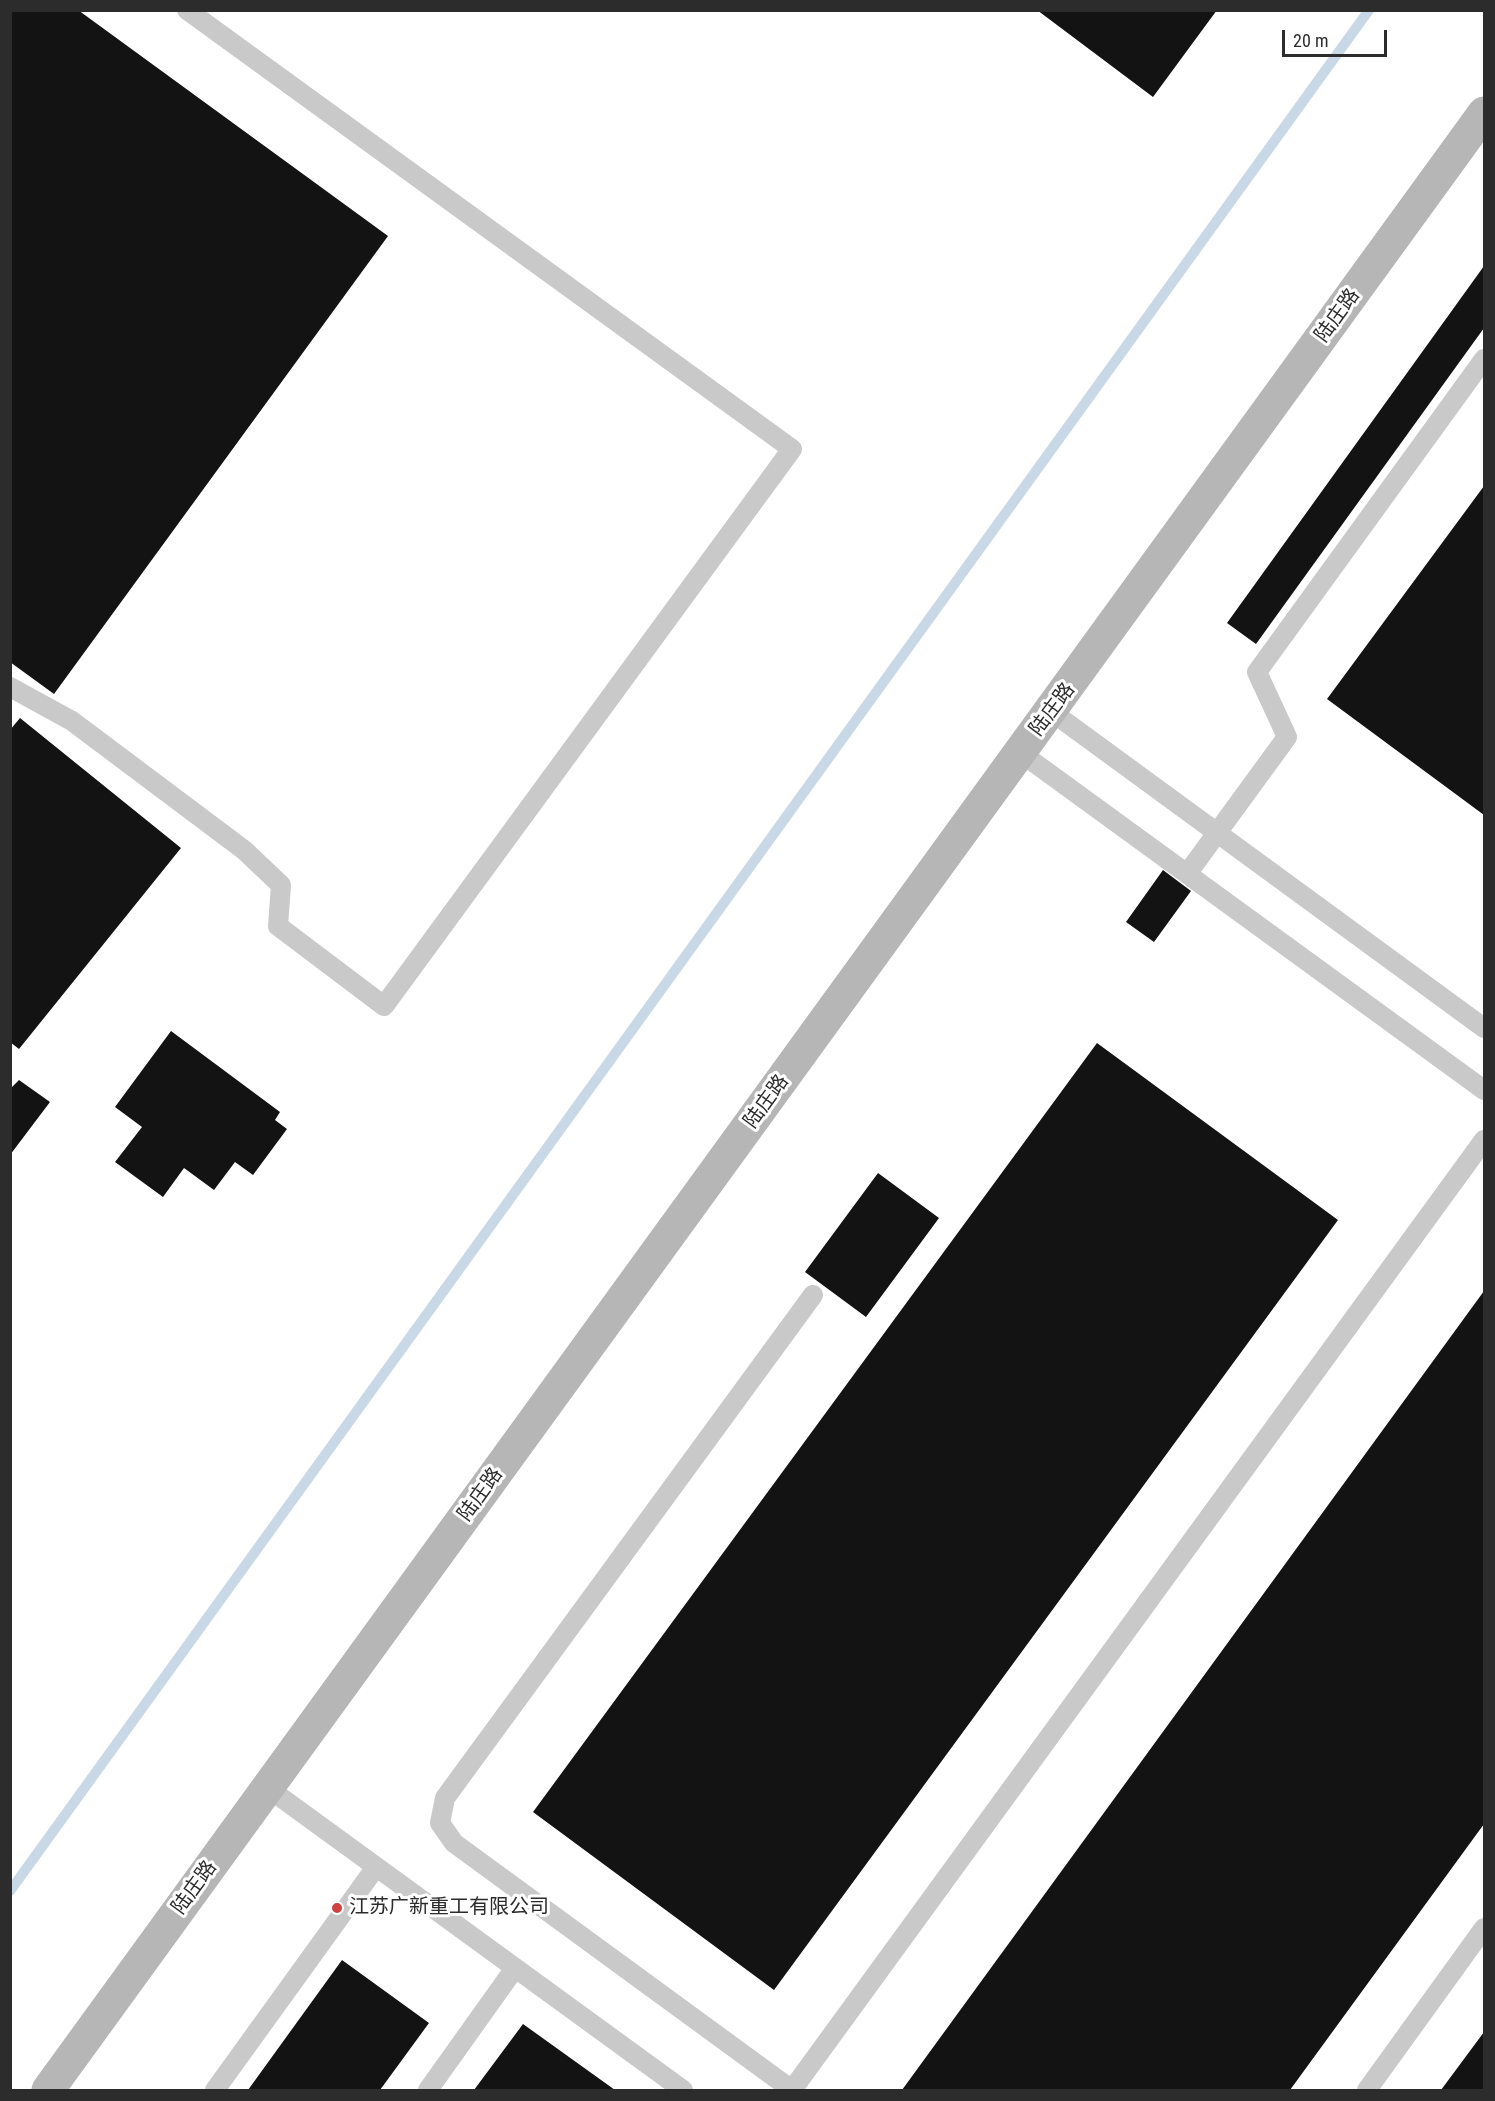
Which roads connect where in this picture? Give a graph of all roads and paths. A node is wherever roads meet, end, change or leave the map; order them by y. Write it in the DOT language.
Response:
graph roads {
  1 [pos="187,10"];
  2 [pos="1485,113"];
  3 [pos="1485,359"];
  4 [pos="10,687"];
  5 [pos="1052,712"];
  6 [pos="1021,753"];
  7 [pos="1217,833"];
  8 [pos="1187,874"];
  9 [pos="1485,1028"];
  10 [pos="1485,1090"];
  11 [pos="1485,1140"];
  12 [pos="813,1295"];
  13 [pos="268,1788"];
  14 [pos="376,1867"];
  15 [pos="1485,1928"];
  16 [pos="515,1968"];
  17 [pos="792,2090"];
  18 [pos="48,2091"];
  19 [pos="215,2091"];
  20 [pos="428,2091"];
  21 [pos="683,2091"];
  22 [pos="1367,2091"];
  1 -- 4 [label="lane"];
  2 -- 5 [label="street, 陆庄路"];
  3 -- 7 [label="lane"];
  5 -- 6 [label="street, 陆庄路"];
  5 -- 7 [label="lane"];
  6 -- 8 [label="lane"];
  6 -- 13 [label="street, 陆庄路"];
  7 -- 8 [label="lane"];
  7 -- 9 [label="lane"];
  8 -- 10 [label="lane"];
  11 -- 17 [label="lane"];
  12 -- 17 [label="lane"];
  13 -- 14 [label="lane"];
  13 -- 18 [label="street, 陆庄路"];
  14 -- 16 [label="lane"];
  14 -- 19 [label="lane"];
  15 -- 22 [label="lane"];
  16 -- 20 [label="lane"];
  16 -- 21 [label="lane"];
}
